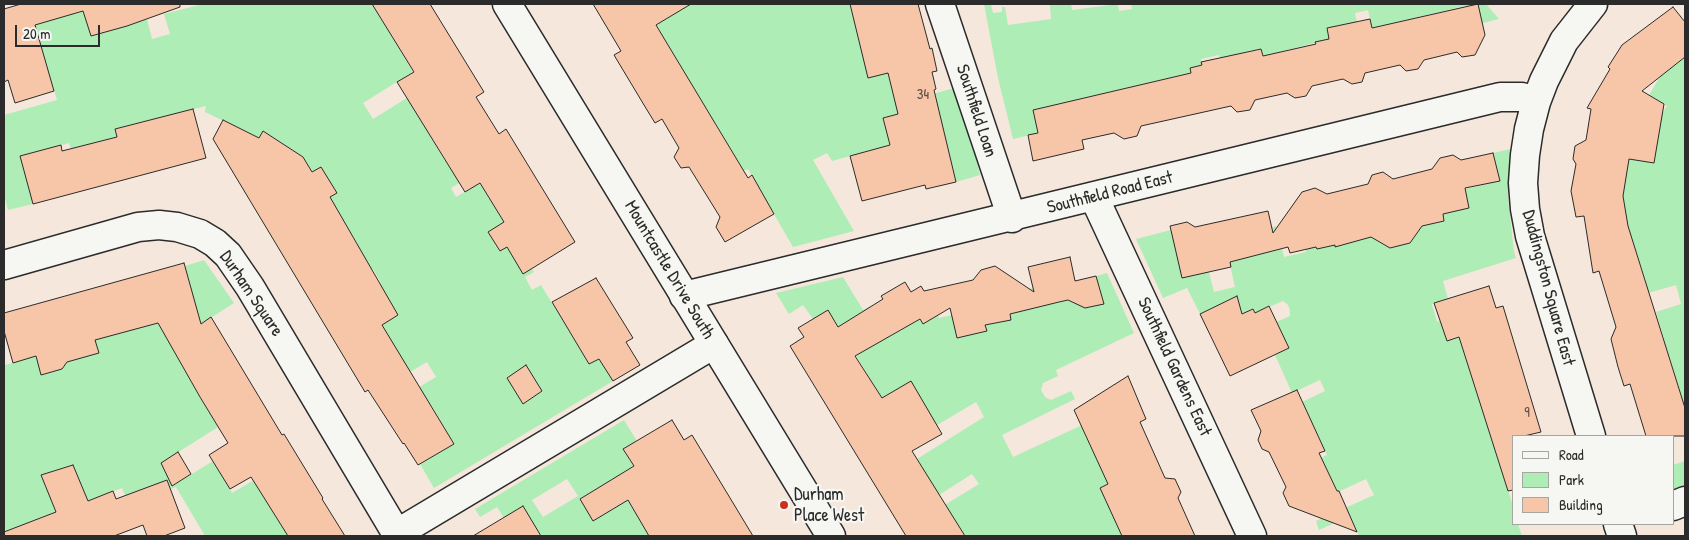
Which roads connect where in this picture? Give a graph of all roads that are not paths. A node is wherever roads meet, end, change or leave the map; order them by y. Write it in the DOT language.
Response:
graph roads {
  1 [pos="507,4"];
  2 [pos="940,4"];
  3 [pos="1593,4"];
  4 [pos="1536,102"];
  5 [pos="1094,197"];
  6 [pos="1012,218"];
  7 [pos="4,264"];
  8 [pos="684,296"];
  9 [pos="714,344"];
  10 [pos="1591,435"];
  11 [pos="397,535"];
  12 [pos="831,536"];
  13 [pos="1252,536"];
  1 -- 8 [label="street, Mountcastle Drive South"];
  2 -- 6 [label="street, Southfield Loan"];
  3 -- 4 [label="street, Duddingston Square East"];
  4 -- 5 [label="street, Southfield Road East"];
  4 -- 10 [label="street, Duddingston Square East"];
  5 -- 6 [label="street, Southfield Road East"];
  5 -- 13 [label="street, Southfield Gardens East"];
  6 -- 8 [label="street, Southfield Road East"];
  7 -- 11 [label="street, Durham Square"];
  8 -- 9 [label="street, Mountcastle Drive South"];
  9 -- 11 [label="street"];
  9 -- 12 [label="street, Mountcastle Drive South"];
}
